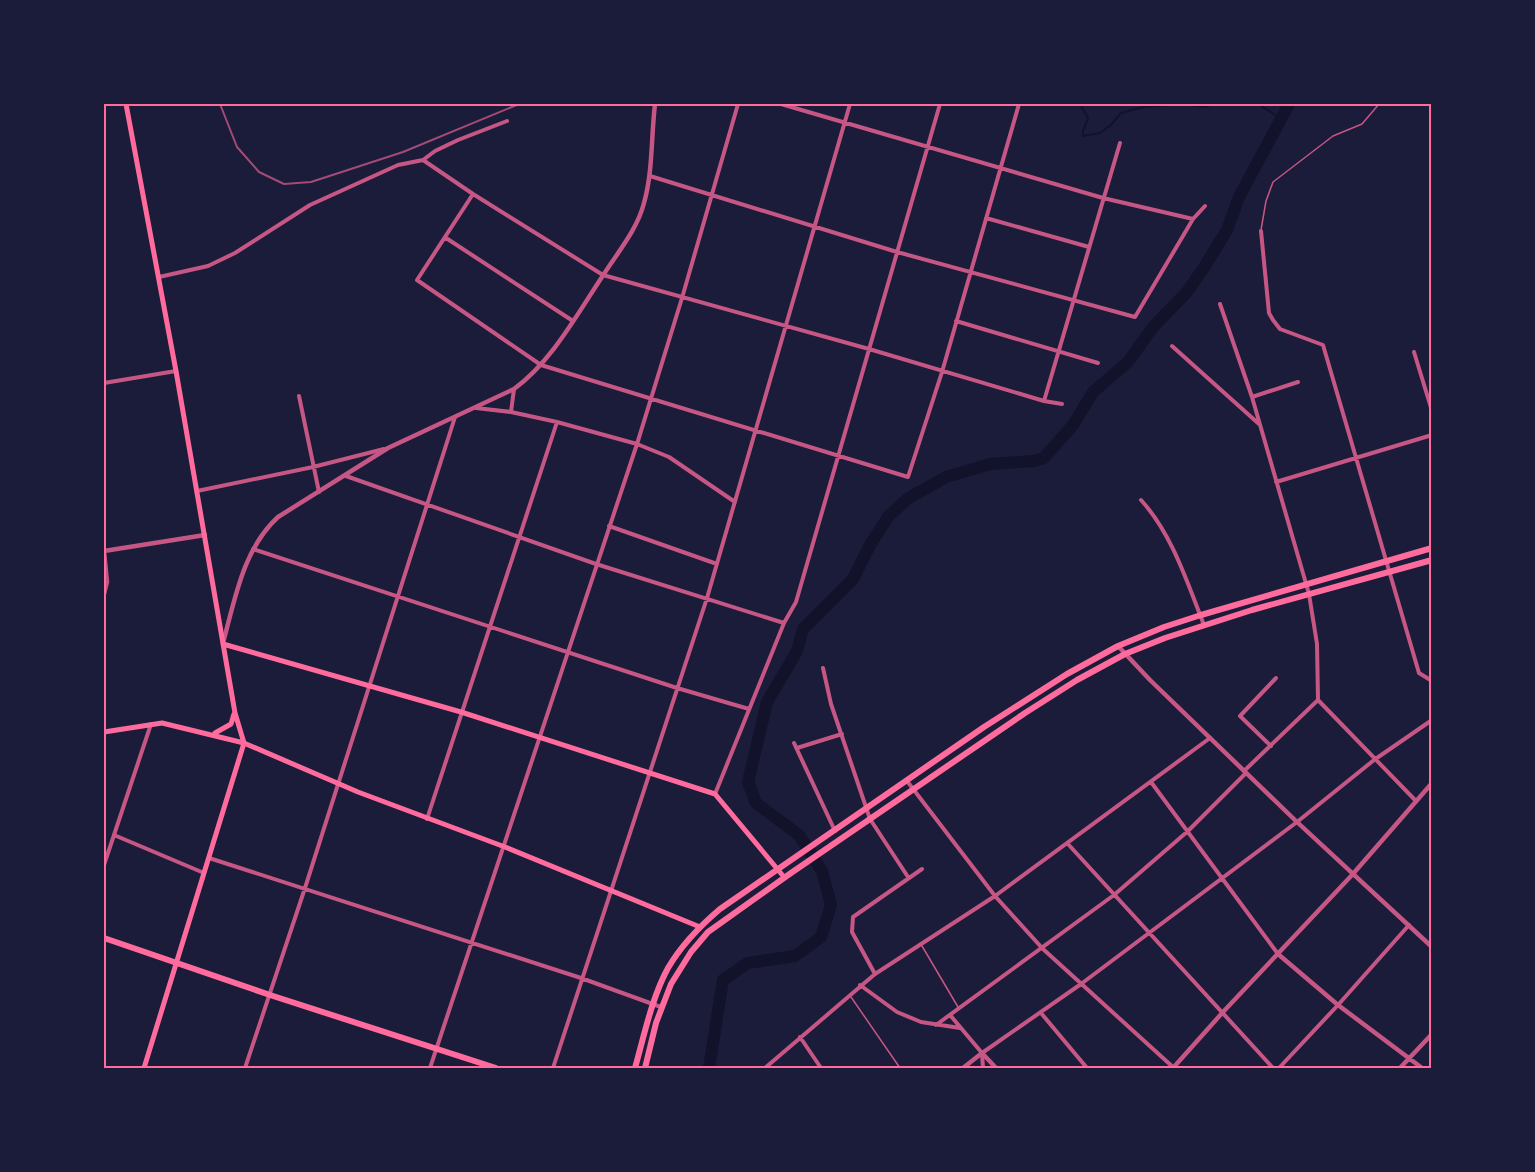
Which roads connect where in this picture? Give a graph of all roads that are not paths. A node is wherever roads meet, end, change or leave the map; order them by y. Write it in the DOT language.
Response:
graph roads {
  1 [pos="126,104"];
  2 [pos="655,104"];
  3 [pos="738,104"];
  4 [pos="780,104"];
  5 [pos="850,104"];
  6 [pos="940,104"];
  7 [pos="1019,104"];
  8 [pos="1379,104"];
  9 [pos="792,105"];
  10 [pos="507,121"];
  11 [pos="844,123"];
  12 [pos="1120,143"];
  13 [pos="928,146"];
  14 [pos="423,160"];
  15 [pos="1001,168"];
  16 [pos="650,176"];
  17 [pos="473,195"];
  18 [pos="712,195"];
  19 [pos="1103,198"];
  20 [pos="1205,206"];
  21 [pos="986,218"];
  22 [pos="1193,219"];
  23 [pos="814,228"];
  24 [pos="1261,231"];
  25 [pos="446,238"];
  26 [pos="1089,247"];
  27 [pos="897,252"];
  28 [pos="971,272"];
  29 [pos="603,275"];
  30 [pos="159,276"];
  31 [pos="682,298"];
  32 [pos="1074,301"];
  33 [pos="1221,304"];
  34 [pos="573,321"];
  35 [pos="956,321"];
  36 [pos="784,326"];
  37 [pos="1172,346"];
  38 [pos="869,349"];
  39 [pos="1059,351"];
  40 [pos="1414,352"];
  41 [pos="1098,363"];
  42 [pos="541,365"];
  43 [pos="176,370"];
  44 [pos="942,372"];
  45 [pos="1298,382"];
  46 [pos="104,383"];
  47 [pos="514,389"];
  48 [pos="299,396"];
  49 [pos="1252,397"];
  50 [pos="651,398"];
  51 [pos="1044,401"];
  52 [pos="1062,404"];
  53 [pos="476,408"];
  54 [pos="1431,411"];
  55 [pos="511,412"];
  56 [pos="455,417"];
  57 [pos="557,422"];
  58 [pos="1260,425"];
  59 [pos="755,430"];
  60 [pos="1431,435"];
  61 [pos="637,444"];
  62 [pos="388,448"];
  63 [pos="837,455"];
  64 [pos="1356,458"];
  65 [pos="313,467"];
  66 [pos="346,476"];
  67 [pos="1276,482"];
  68 [pos="197,491"];
  69 [pos="319,492"];
  70 [pos="1141,500"];
  71 [pos="735,502"];
  72 [pos="427,505"];
  73 [pos="609,526"];
  74 [pos="205,535"];
  75 [pos="520,538"];
  76 [pos="1431,548"];
  77 [pos="253,549"];
  78 [pos="104,552"];
  79 [pos="1386,560"];
  80 [pos="1431,560"];
  81 [pos="596,564"];
  82 [pos="717,564"];
  83 [pos="1389,572"];
  84 [pos="1306,584"];
  85 [pos="104,594"];
  86 [pos="1309,594"];
  87 [pos="399,597"];
  88 [pos="707,598"];
  89 [pos="1200,615"];
  90 [pos="784,622"];
  91 [pos="1204,625"];
  92 [pos="488,627"];
  93 [pos="223,644"];
  94 [pos="1118,646"];
  95 [pos="568,651"];
  96 [pos="1125,654"];
  97 [pos="823,668"];
  98 [pos="1276,678"];
  99 [pos="1431,681"];
  100 [pos="370,686"];
  101 [pos="677,688"];
  102 [pos="1318,699"];
  103 [pos="1019,705"];
  104 [pos="749,709"];
  105 [pos="461,712"];
  106 [pos="235,713"];
  107 [pos="1025,713"];
  108 [pos="1431,720"];
  109 [pos="151,723"];
  110 [pos="104,732"];
  111 [pos="213,734"];
  112 [pos="842,734"];
  113 [pos="540,737"];
  114 [pos="1210,738"];
  115 [pos="244,743"];
  116 [pos="794,743"];
  117 [pos="1271,746"];
  118 [pos="797,748"];
  119 [pos="1374,760"];
  120 [pos="648,771"];
  121 [pos="1245,772"];
  122 [pos="907,781"];
  123 [pos="1151,782"];
  124 [pos="1431,783"];
  125 [pos="337,784"];
  126 [pos="913,789"];
  127 [pos="715,794"];
  128 [pos="1416,801"];
  129 [pos="867,809"];
  130 [pos="427,819"];
  131 [pos="870,819"];
  132 [pos="1297,822"];
  133 [pos="1188,831"];
  134 [pos="833,832"];
  135 [pos="114,835"];
  136 [pos="1068,843"];
  137 [pos="505,847"];
  138 [pos="209,858"];
  139 [pos="104,865"];
  140 [pos="778,869"];
  141 [pos="922,869"];
  142 [pos="204,873"];
  143 [pos="1352,875"];
  144 [pos="908,877"];
  145 [pos="1223,877"];
  146 [pos="784,878"];
  147 [pos="305,888"];
  148 [pos="611,889"];
  149 [pos="1114,895"];
  150 [pos="995,896"];
  151 [pos="1408,926"];
  152 [pos="700,927"];
  153 [pos="1148,933"];
  154 [pos="104,938"];
  155 [pos="471,943"];
  156 [pos="920,943"];
  157 [pos="1431,947"];
  158 [pos="1043,949"];
  159 [pos="1278,954"];
  160 [pos="177,964"];
  161 [pos="875,974"];
  162 [pos="581,978"];
  163 [pos="1081,984"];
  164 [pos="860,985"];
  165 [pos="849,994"];
  166 [pos="270,996"];
  167 [pos="654,1005"];
  168 [pos="1338,1005"];
  169 [pos="662,1008"];
  170 [pos="958,1009"];
  171 [pos="1041,1012"];
  172 [pos="1222,1012"];
  173 [pos="950,1015"];
  174 [pos="936,1025"];
  175 [pos="960,1028"];
  176 [pos="1431,1034"];
  177 [pos="800,1037"];
  178 [pos="436,1049"];
  179 [pos="982,1053"];
  180 [pos="1409,1059"];
  181 [pos="144,1068"];
  182 [pos="246,1068"];
  183 [pos="430,1068"];
  184 [pos="496,1068"];
  185 [pos="553,1068"];
  186 [pos="635,1068"];
  187 [pos="645,1068"];
  188 [pos="765,1068"];
  189 [pos="821,1068"];
  190 [pos="900,1068"];
  191 [pos="963,1068"];
  192 [pos="983,1068"];
  193 [pos="996,1068"];
  194 [pos="1087,1068"];
  195 [pos="1174,1068"];
  196 [pos="1273,1068"];
  197 [pos="1279,1068"];
  198 [pos="1400,1068"];
  199 [pos="1422,1068"];
  1 -- 30 [label="main road"];
  2 -- 16 [label="street"];
  3 -- 18 [label="street"];
  4 -- 9 [label="street"];
  5 -- 11 [label="street"];
  6 -- 13 [label="street"];
  7 -- 15 [label="street"];
  8 -- 24 [label="lane"];
  9 -- 11 [label="street"];
  10 -- 14 [label="street"];
  11 -- 13 [label="street"];
  11 -- 23 [label="street"];
  12 -- 19 [label="street"];
  13 -- 15 [label="street"];
  13 -- 27 [label="street"];
  14 -- 17 [label="street"];
  14 -- 30 [label="street"];
  15 -- 19 [label="street"];
  15 -- 21 [label="street"];
  16 -- 18 [label="street"];
  16 -- 29 [label="street"];
  17 -- 25 [label="street"];
  17 -- 29 [label="street"];
  18 -- 23 [label="street"];
  18 -- 31 [label="street"];
  19 -- 22 [label="street"];
  19 -- 26 [label="street"];
  20 -- 22 [label="street"];
  21 -- 26 [label="street"];
  21 -- 28 [label="street"];
  22 -- 32 [label="street"];
  23 -- 27 [label="street"];
  23 -- 36 [label="street"];
  24 -- 64 [label="street"];
  25 -- 34 [label="street"];
  25 -- 42 [label="street"];
  26 -- 32 [label="street"];
  27 -- 28 [label="street"];
  27 -- 38 [label="street"];
  28 -- 32 [label="street"];
  28 -- 35 [label="street"];
  29 -- 31 [label="street"];
  29 -- 34 [label="street"];
  30 -- 43 [label="main road"];
  31 -- 36 [label="street"];
  31 -- 50 [label="street"];
  32 -- 39 [label="street"];
  33 -- 49 [label="street"];
  34 -- 42 [label="street"];
  35 -- 39 [label="street"];
  35 -- 44 [label="street"];
  36 -- 38 [label="street"];
  36 -- 59 [label="street"];
  37 -- 58 [label="street"];
  38 -- 44 [label="street"];
  38 -- 63 [label="street"];
  39 -- 41 [label="street"];
  39 -- 51 [label="street"];
  40 -- 54 [label="street"];
  42 -- 47 [label="street"];
  42 -- 50 [label="street"];
  43 -- 46 [label="street"];
  43 -- 68 [label="main road"];
  44 -- 51 [label="street"];
  44 -- 63 [label="street"];
  45 -- 49 [label="street"];
  47 -- 53 [label="street"];
  47 -- 55 [label="street"];
  48 -- 65 [label="street"];
  49 -- 58 [label="street"];
  50 -- 59 [label="street"];
  50 -- 61 [label="street"];
  51 -- 52 [label="street"];
  53 -- 55 [label="street"];
  53 -- 56 [label="street"];
  55 -- 57 [label="street"];
  56 -- 62 [label="street"];
  56 -- 72 [label="street"];
  57 -- 61 [label="street"];
  57 -- 75 [label="street"];
  58 -- 67 [label="street"];
  59 -- 63 [label="street"];
  59 -- 71 [label="street"];
  60 -- 64 [label="street"];
  61 -- 71 [label="street"];
  61 -- 73 [label="street"];
  62 -- 65 [label="street"];
  62 -- 66 [label="street"];
  63 -- 90 [label="street"];
  64 -- 67 [label="street"];
  64 -- 79 [label="street"];
  65 -- 68 [label="street"];
  65 -- 69 [label="street"];
  66 -- 69 [label="street"];
  66 -- 72 [label="street"];
  67 -- 84 [label="street"];
  68 -- 74 [label="main road"];
  69 -- 77 [label="street"];
  70 -- 89 [label="street"];
  71 -- 82 [label="street"];
  72 -- 75 [label="street"];
  72 -- 87 [label="street"];
  73 -- 81 [label="street"];
  73 -- 82 [label="street"];
  74 -- 78 [label="street"];
  74 -- 93 [label="main road"];
  75 -- 81 [label="street"];
  75 -- 92 [label="street"];
  76 -- 79 [label="main road"];
  77 -- 87 [label="street"];
  77 -- 93 [label="street"];
  78 -- 85 [label="street"];
  79 -- 83 [label="street"];
  79 -- 84 [label="main road"];
  80 -- 83 [label="main road"];
  81 -- 88 [label="street"];
  81 -- 95 [label="street"];
  82 -- 88 [label="street"];
  83 -- 86 [label="main road"];
  83 -- 99 [label="street"];
  84 -- 86 [label="street"];
  84 -- 89 [label="main road"];
  86 -- 91 [label="main road"];
  86 -- 102 [label="street"];
  87 -- 92 [label="street"];
  87 -- 100 [label="street"];
  88 -- 90 [label="street"];
  88 -- 101 [label="street"];
  89 -- 91 [label="street"];
  89 -- 94 [label="main road"];
  90 -- 104 [label="street"];
  91 -- 96 [label="main road"];
  92 -- 95 [label="street"];
  92 -- 105 [label="street"];
  93 -- 100 [label="main road"];
  93 -- 106 [label="main road"];
  94 -- 96 [label="street"];
  94 -- 103 [label="main road"];
  95 -- 101 [label="street"];
  95 -- 113 [label="street"];
  96 -- 107 [label="main road"];
  96 -- 114 [label="street"];
  97 -- 112 [label="street"];
  98 -- 117 [label="street"];
  100 -- 105 [label="main road"];
  100 -- 125 [label="street"];
  101 -- 104 [label="street"];
  101 -- 120 [label="street"];
  102 -- 117 [label="street"];
  102 -- 119 [label="street"];
  103 -- 107 [label="main road"];
  103 -- 122 [label="main road"];
  104 -- 127 [label="street"];
  105 -- 113 [label="main road"];
  105 -- 130 [label="street"];
  106 -- 111 [label="main road"];
  106 -- 115 [label="main road"];
  107 -- 126 [label="main road"];
  108 -- 119 [label="street"];
  109 -- 110 [label="main road"];
  109 -- 111 [label="main road"];
  109 -- 135 [label="street"];
  111 -- 115 [label="main road"];
  112 -- 118 [label="street"];
  112 -- 129 [label="street"];
  113 -- 120 [label="main road"];
  113 -- 137 [label="street"];
  114 -- 121 [label="street"];
  114 -- 123 [label="street"];
  115 -- 125 [label="main road"];
  115 -- 138 [label="main road"];
  116 -- 118 [label="street"];
  117 -- 121 [label="street"];
  118 -- 134 [label="street"];
  119 -- 128 [label="street"];
  119 -- 132 [label="street"];
  120 -- 127 [label="main road"];
  120 -- 148 [label="street"];
  121 -- 132 [label="street"];
  121 -- 133 [label="street"];
  122 -- 126 [label="street"];
  122 -- 129 [label="main road"];
  123 -- 133 [label="street"];
  123 -- 136 [label="street"];
  124 -- 128 [label="street"];
  125 -- 130 [label="main road"];
  125 -- 147 [label="street"];
  126 -- 131 [label="main road"];
  126 -- 150 [label="street"];
  127 -- 140 [label="main road"];
  128 -- 143 [label="street"];
  129 -- 131 [label="street"];
  129 -- 134 [label="main road"];
  130 -- 137 [label="main road"];
  131 -- 144 [label="street"];
  131 -- 146 [label="main road"];
  132 -- 143 [label="street"];
  132 -- 145 [label="street"];
  133 -- 145 [label="street"];
  133 -- 149 [label="street"];
  134 -- 140 [label="main road"];
  135 -- 139 [label="street"];
  135 -- 142 [label="street"];
  136 -- 149 [label="street"];
  136 -- 150 [label="street"];
  137 -- 148 [label="main road"];
  137 -- 155 [label="street"];
  138 -- 142 [label="main road"];
  138 -- 147 [label="street"];
  140 -- 146 [label="main road"];
  140 -- 152 [label="main road"];
  141 -- 144 [label="street"];
  142 -- 160 [label="main road"];
  143 -- 151 [label="street"];
  143 -- 159 [label="street"];
  144 -- 161 [label="street"];
  145 -- 153 [label="street"];
  145 -- 159 [label="street"];
  146 -- 169 [label="main road"];
  147 -- 155 [label="street"];
  147 -- 166 [label="street"];
  148 -- 152 [label="main road"];
  148 -- 162 [label="street"];
  149 -- 153 [label="street"];
  149 -- 158 [label="street"];
  150 -- 156 [label="street"];
  150 -- 158 [label="street"];
  151 -- 157 [label="street"];
  151 -- 168 [label="street"];
  152 -- 167 [label="main road"];
  153 -- 163 [label="street"];
  153 -- 172 [label="street"];
  154 -- 160 [label="main road"];
  155 -- 162 [label="street"];
  155 -- 178 [label="street"];
  156 -- 161 [label="street"];
  156 -- 170 [label="lane"];
  158 -- 163 [label="street"];
  158 -- 170 [label="street"];
  159 -- 168 [label="street"];
  159 -- 172 [label="street"];
  160 -- 166 [label="main road"];
  160 -- 181 [label="main road"];
  161 -- 164 [label="street"];
  162 -- 167 [label="street"];
  162 -- 185 [label="street"];
  163 -- 171 [label="street"];
  163 -- 195 [label="street"];
  164 -- 165 [label="street"];
  164 -- 174 [label="street"];
  165 -- 177 [label="street"];
  165 -- 190 [label="lane"];
  166 -- 178 [label="main road"];
  166 -- 182 [label="street"];
  167 -- 169 [label="street"];
  167 -- 186 [label="main road"];
  168 -- 180 [label="street"];
  168 -- 197 [label="street"];
  169 -- 187 [label="main road"];
  170 -- 173 [label="street"];
  171 -- 179 [label="street"];
  171 -- 194 [label="street"];
  172 -- 195 [label="street"];
  172 -- 196 [label="street"];
  173 -- 174 [label="street"];
  173 -- 175 [label="street"];
  174 -- 175 [label="street"];
  175 -- 179 [label="street"];
  176 -- 180 [label="street"];
  177 -- 188 [label="street"];
  177 -- 189 [label="street"];
  178 -- 183 [label="street"];
  178 -- 184 [label="main road"];
  179 -- 191 [label="street"];
  179 -- 192 [label="street"];
  179 -- 193 [label="street"];
  180 -- 198 [label="street"];
  180 -- 199 [label="street"];
}
